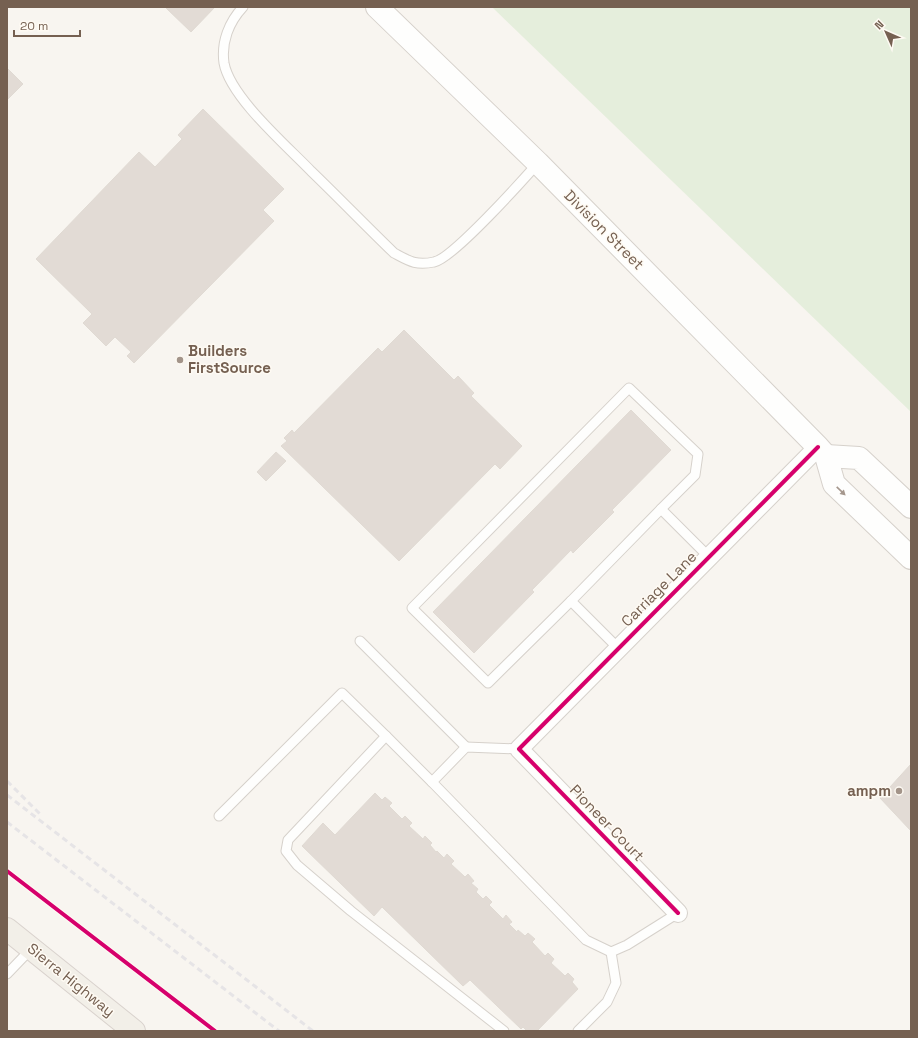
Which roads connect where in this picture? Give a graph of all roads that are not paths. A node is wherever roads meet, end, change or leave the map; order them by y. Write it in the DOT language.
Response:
graph roads {
  1 [pos="242,7"];
  2 [pos="378,7"];
  3 [pos="538,163"];
  4 [pos="822,451"];
  5 [pos="911,507"];
  6 [pos="661,509"];
  7 [pos="708,556"];
  8 [pos="911,558"];
  9 [pos="570,601"];
  10 [pos="360,641"];
  11 [pos="618,648"];
  12 [pos="386,736"];
  13 [pos="466,747"];
  14 [pos="519,749"];
  15 [pos="432,782"];
  16 [pos="219,816"];
  17 [pos="678,913"];
  18 [pos="7,929"];
  19 [pos="31,948"];
  20 [pos="610,952"];
  21 [pos="7,974"];
  22 [pos="134,1031"];
  23 [pos="504,1031"];
  24 [pos="578,1031"];
  1 -- 3 [label="lane"];
  2 -- 3 [label="main road, Division Street"];
  3 -- 4 [label="main road, Division Street"];
  4 -- 5 [label="main road"];
  4 -- 7 [label="street, Carriage Lane"];
  4 -- 8 [label="main road, Division Street, one-way"];
  6 -- 7 [label="lane"];
  6 -- 9 [label="lane"];
  6 -- 9 [label="lane"];
  7 -- 11 [label="street, Carriage Lane"];
  9 -- 11 [label="lane"];
  10 -- 13 [label="lane"];
  11 -- 14 [label="street, Carriage Lane"];
  12 -- 15 [label="lane"];
  12 -- 16 [label="lane"];
  12 -- 23 [label="lane"];
  13 -- 14 [label="lane"];
  13 -- 15 [label="lane"];
  14 -- 17 [label="street, Pioneer Court"];
  15 -- 20 [label="lane"];
  17 -- 20 [label="lane"];
  18 -- 19 [label="main road, Sierra Highway"];
  19 -- 21 [label="lane"];
  19 -- 22 [label="main road, Sierra Highway"];
  20 -- 24 [label="lane"];
}
